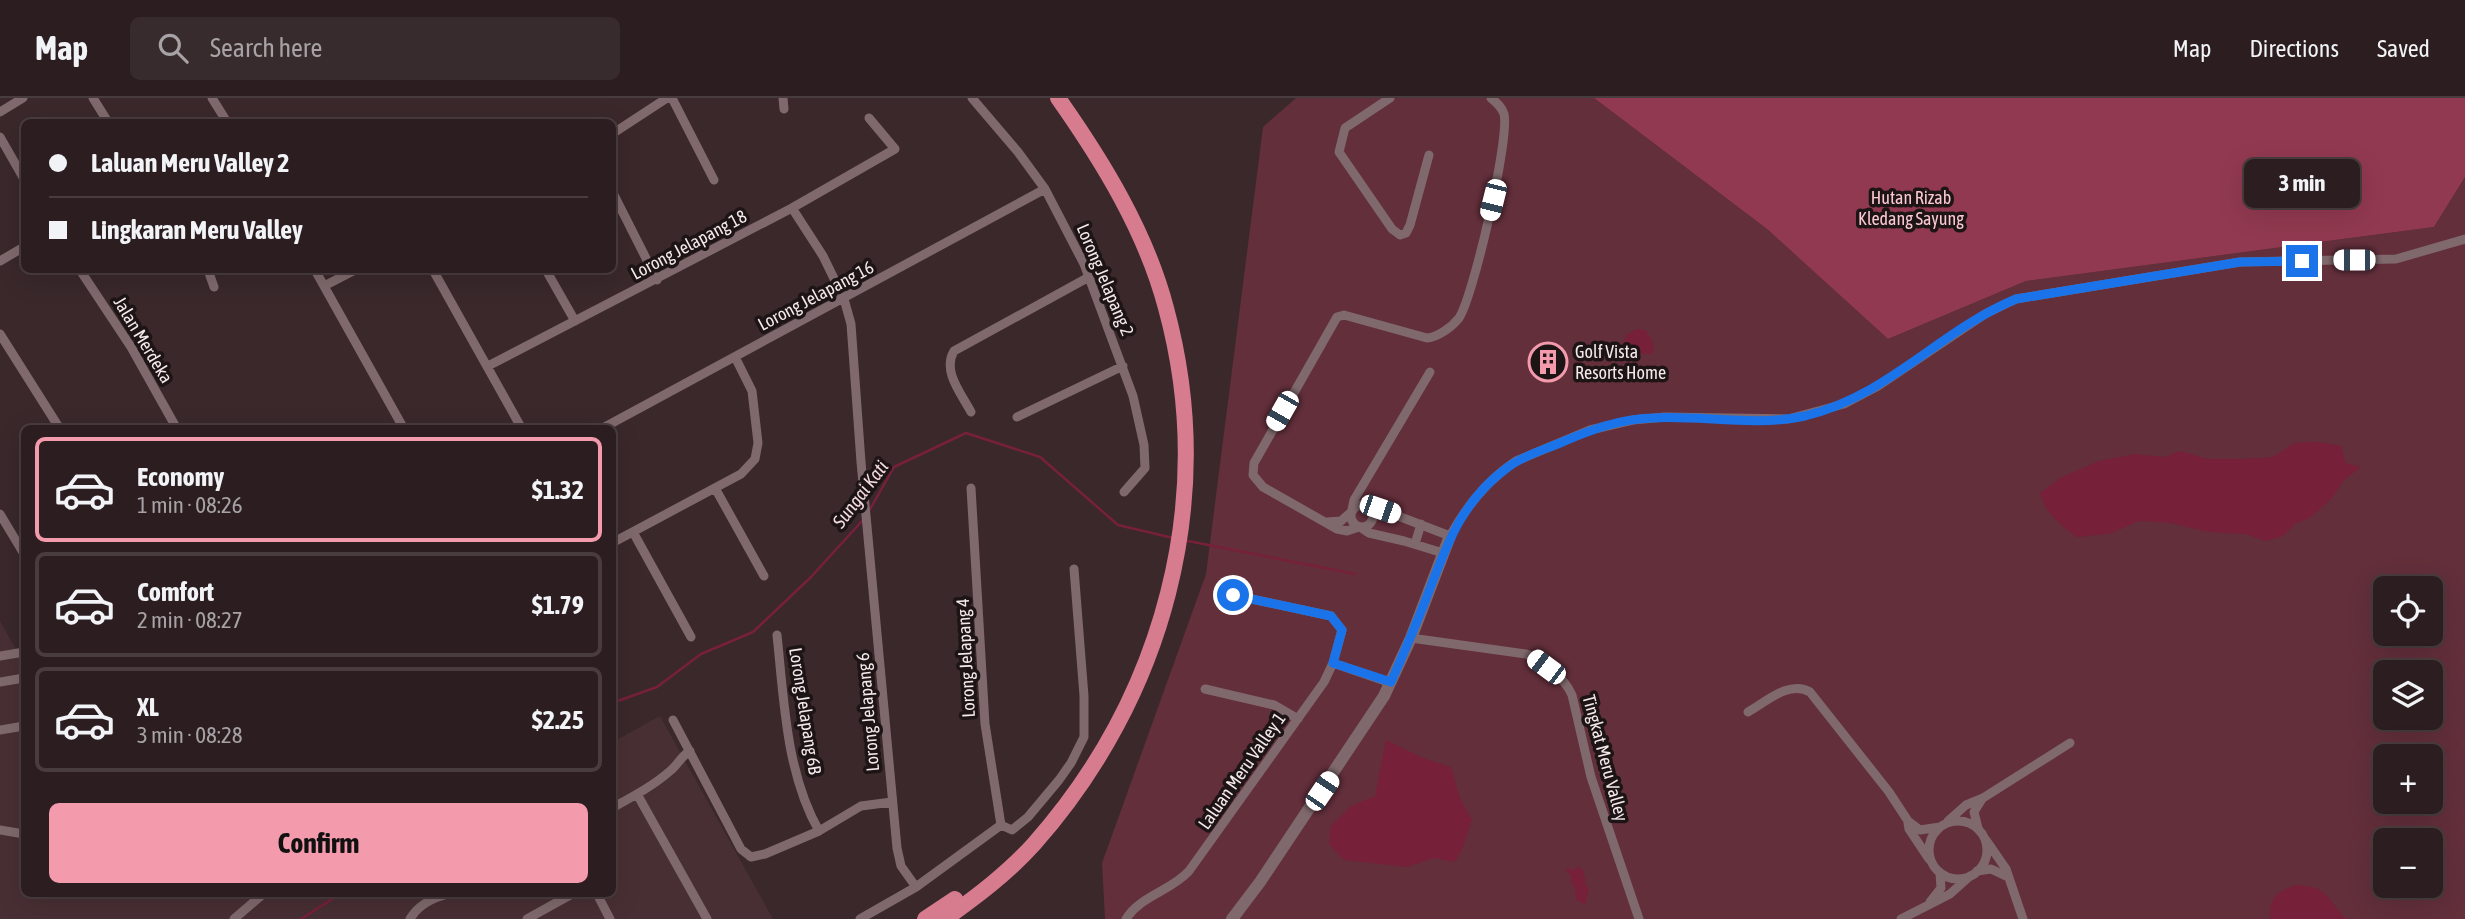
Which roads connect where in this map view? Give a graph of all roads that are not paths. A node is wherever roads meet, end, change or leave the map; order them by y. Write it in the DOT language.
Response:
graph roads {
  1 [pos="23,98"];
  2 [pos="93,98"];
  3 [pos="212,98"];
  4 [pos="669,98"];
  5 [pos="783,98"];
  6 [pos="972,98"];
  7 [pos="1058,98"];
  8 [pos="1390,98"];
  9 [pos="1491,98"];
  10 [pos="784,109"];
  11 [pos="0,112"];
  12 [pos="869,118"];
  13 [pos="106,119"];
  14 [pos="225,119"];
  15 [pos="616,131"];
  16 [pos="0,137"];
  17 [pos="1429,155"];
  18 [pos="21,174"];
  19 [pos="714,180"];
  20 [pos="1045,189"];
  21 [pos="616,199"];
  22 [pos="792,208"];
  23 [pos="2465,239"];
  24 [pos="21,249"];
  25 [pos="0,261"];
  26 [pos="82,273"];
  27 [pos="209,273"];
  28 [pos="317,273"];
  29 [pos="349,273"];
  30 [pos="435,273"];
  31 [pos="548,273"];
  32 [pos="1089,277"];
  33 [pos="657,279"];
  34 [pos="324,286"];
  35 [pos="214,287"];
  36 [pos="844,299"];
  37 [pos="575,321"];
  38 [pos="0,334"];
  39 [pos="735,357"];
  40 [pos="488,366"];
  41 [pos="1123,366"];
  42 [pos="1430,372"];
  43 [pos="971,412"];
  44 [pos="1017,417"];
  45 [pos="57,425"];
  46 [pos="175,425"];
  47 [pos="402,425"];
  48 [pos="520,425"];
  49 [pos="608,425"];
  50 [pos="1365,486"];
  51 [pos="715,488"];
  52 [pos="971,488"];
  53 [pos="1124,492"];
  54 [pos="1369,507"];
  55 [pos="1352,511"];
  56 [pos="0,514"];
  57 [pos="1327,522"];
  58 [pos="1422,524"];
  59 [pos="1359,527"];
  60 [pos="633,532"];
  61 [pos="1450,536"];
  62 [pos="616,541"];
  63 [pos="1415,544"];
  64 [pos="21,549"];
  65 [pos="1443,553"];
  66 [pos="1074,569"];
  67 [pos="764,576"];
  68 [pos="1233,595"];
  69 [pos="777,635"];
  70 [pos="691,637"];
  71 [pos="1410,638"];
  72 [pos="1333,663"];
  73 [pos="21,678"];
  74 [pos="0,682"];
  75 [pos="1391,682"];
  76 [pos="1205,689"];
  77 [pos="1748,712"];
  78 [pos="1298,719"];
  79 [pos="673,720"];
  80 [pos="21,726"];
  81 [pos="0,730"];
  82 [pos="2070,743"];
  83 [pos="690,751"];
  84 [pos="637,794"];
  85 [pos="1983,798"];
  86 [pos="892,802"];
  87 [pos="616,806"];
  88 [pos="1054,818"];
  89 [pos="1908,821"];
  90 [pos="1001,825"];
  91 [pos="1942,825"];
  92 [pos="0,830"];
  93 [pos="819,831"];
  94 [pos="1980,832"];
  95 [pos="21,834"];
  96 [pos="1931,862"];
  97 [pos="1940,873"];
  98 [pos="1974,873"];
  99 [pos="2010,878"];
  100 [pos="915,887"];
  101 [pos="260,897"];
  102 [pos="441,897"];
  103 [pos="567,897"];
  104 [pos="599,897"];
  105 [pos="1929,903"];
  106 [pos="234,919"];
  107 [pos="410,919"];
  108 [pos="527,919"];
  109 [pos="610,919"];
  110 [pos="707,919"];
  111 [pos="860,919"];
  112 [pos="925,919"];
  113 [pos="945,919"];
  114 [pos="1126,919"];
  115 [pos="1232,919"];
  116 [pos="1639,919"];
  117 [pos="1901,919"];
  118 [pos="2023,919"];
  1 -- 11 [label="street"];
  2 -- 13 [label="street"];
  3 -- 14 [label="street"];
  4 -- 15 [label="street"];
  4 -- 19 [label="street"];
  5 -- 10 [label="street"];
  6 -- 20 [label="street, Lorong Jelapang 2"];
  7 -- 88 [label="highway"];
  8 -- 17 [label="street"];
  9 -- 57 [label="street"];
  12 -- 22 [label="street, Lorong Jelapang 18"];
  16 -- 18 [label="street"];
  20 -- 32 [label="street, Lorong Jelapang 2"];
  20 -- 36 [label="street, Lorong Jelapang 16"];
  21 -- 33 [label="street"];
  22 -- 33 [label="street, Lorong Jelapang 18"];
  22 -- 36 [label="street"];
  23 -- 61 [label="street"];
  24 -- 25 [label="street"];
  26 -- 46 [label="street, Jalan Merdeka"];
  27 -- 35 [label="street"];
  28 -- 34 [label="street"];
  29 -- 34 [label="street"];
  30 -- 40 [label="street"];
  31 -- 37 [label="street"];
  32 -- 41 [label="street, Lorong Jelapang 2"];
  32 -- 43 [label="street"];
  33 -- 37 [label="street, Lorong Jelapang 18"];
  34 -- 47 [label="street"];
  36 -- 39 [label="street, Lorong Jelapang 16"];
  36 -- 86 [label="street, Lorong Jelapang 6"];
  37 -- 40 [label="street, Lorong Jelapang 18"];
  38 -- 45 [label="street"];
  39 -- 49 [label="street, Lorong Jelapang 16"];
  39 -- 51 [label="street"];
  40 -- 48 [label="street"];
  41 -- 44 [label="street"];
  41 -- 53 [label="street, Lorong Jelapang 2"];
  42 -- 50 [label="street"];
  50 -- 54 [label="street"];
  50 -- 55 [label="street"];
  51 -- 60 [label="street"];
  51 -- 67 [label="street"];
  52 -- 90 [label="street, Lorong Jelapang 4"];
  54 -- 55 [label="street"];
  54 -- 58 [label="street"];
  54 -- 59 [label="street"];
  55 -- 57 [label="street"];
  55 -- 59 [label="street"];
  56 -- 64 [label="street"];
  57 -- 59 [label="street"];
  58 -- 61 [label="street"];
  58 -- 63 [label="street"];
  59 -- 63 [label="street"];
  60 -- 62 [label="street"];
  60 -- 70 [label="street"];
  61 -- 65 [label="street"];
  63 -- 65 [label="street"];
  65 -- 71 [label="street"];
  66 -- 90 [label="street"];
  68 -- 72 [label="street, Laluan Meru Valley 1"];
  69 -- 93 [label="street, Lorong Jelapang 6B"];
  71 -- 75 [label="street"];
  71 -- 116 [label="street, Tingkat Meru Valley"];
  72 -- 75 [label="street"];
  72 -- 78 [label="street, Laluan Meru Valley 1"];
  73 -- 74 [label="street"];
  75 -- 115 [label="street"];
  76 -- 78 [label="street"];
  77 -- 89 [label="street"];
  78 -- 114 [label="street, Laluan Meru Valley 1"];
  79 -- 83 [label="street"];
  80 -- 81 [label="street"];
  82 -- 85 [label="street"];
  83 -- 84 [label="street"];
  83 -- 93 [label="street"];
  84 -- 87 [label="street"];
  84 -- 110 [label="street"];
  85 -- 91 [label="street"];
  85 -- 94 [label="street"];
  86 -- 93 [label="street"];
  86 -- 100 [label="street, Lorong Jelapang 6"];
  88 -- 112 [label="highway"];
  88 -- 113 [label="highway"];
  89 -- 91 [label="street"];
  89 -- 96 [label="street"];
  90 -- 100 [label="street"];
  91 -- 94 [label="street"];
  91 -- 96 [label="street"];
  92 -- 95 [label="street"];
  94 -- 98 [label="street"];
  94 -- 99 [label="street"];
  96 -- 97 [label="street"];
  97 -- 98 [label="street"];
  97 -- 105 [label="street"];
  98 -- 99 [label="street"];
  98 -- 105 [label="street"];
  99 -- 118 [label="street"];
  100 -- 111 [label="street"];
  101 -- 106 [label="street"];
  102 -- 107 [label="street"];
  103 -- 108 [label="street"];
  104 -- 109 [label="street"];
  105 -- 117 [label="street"];
}
